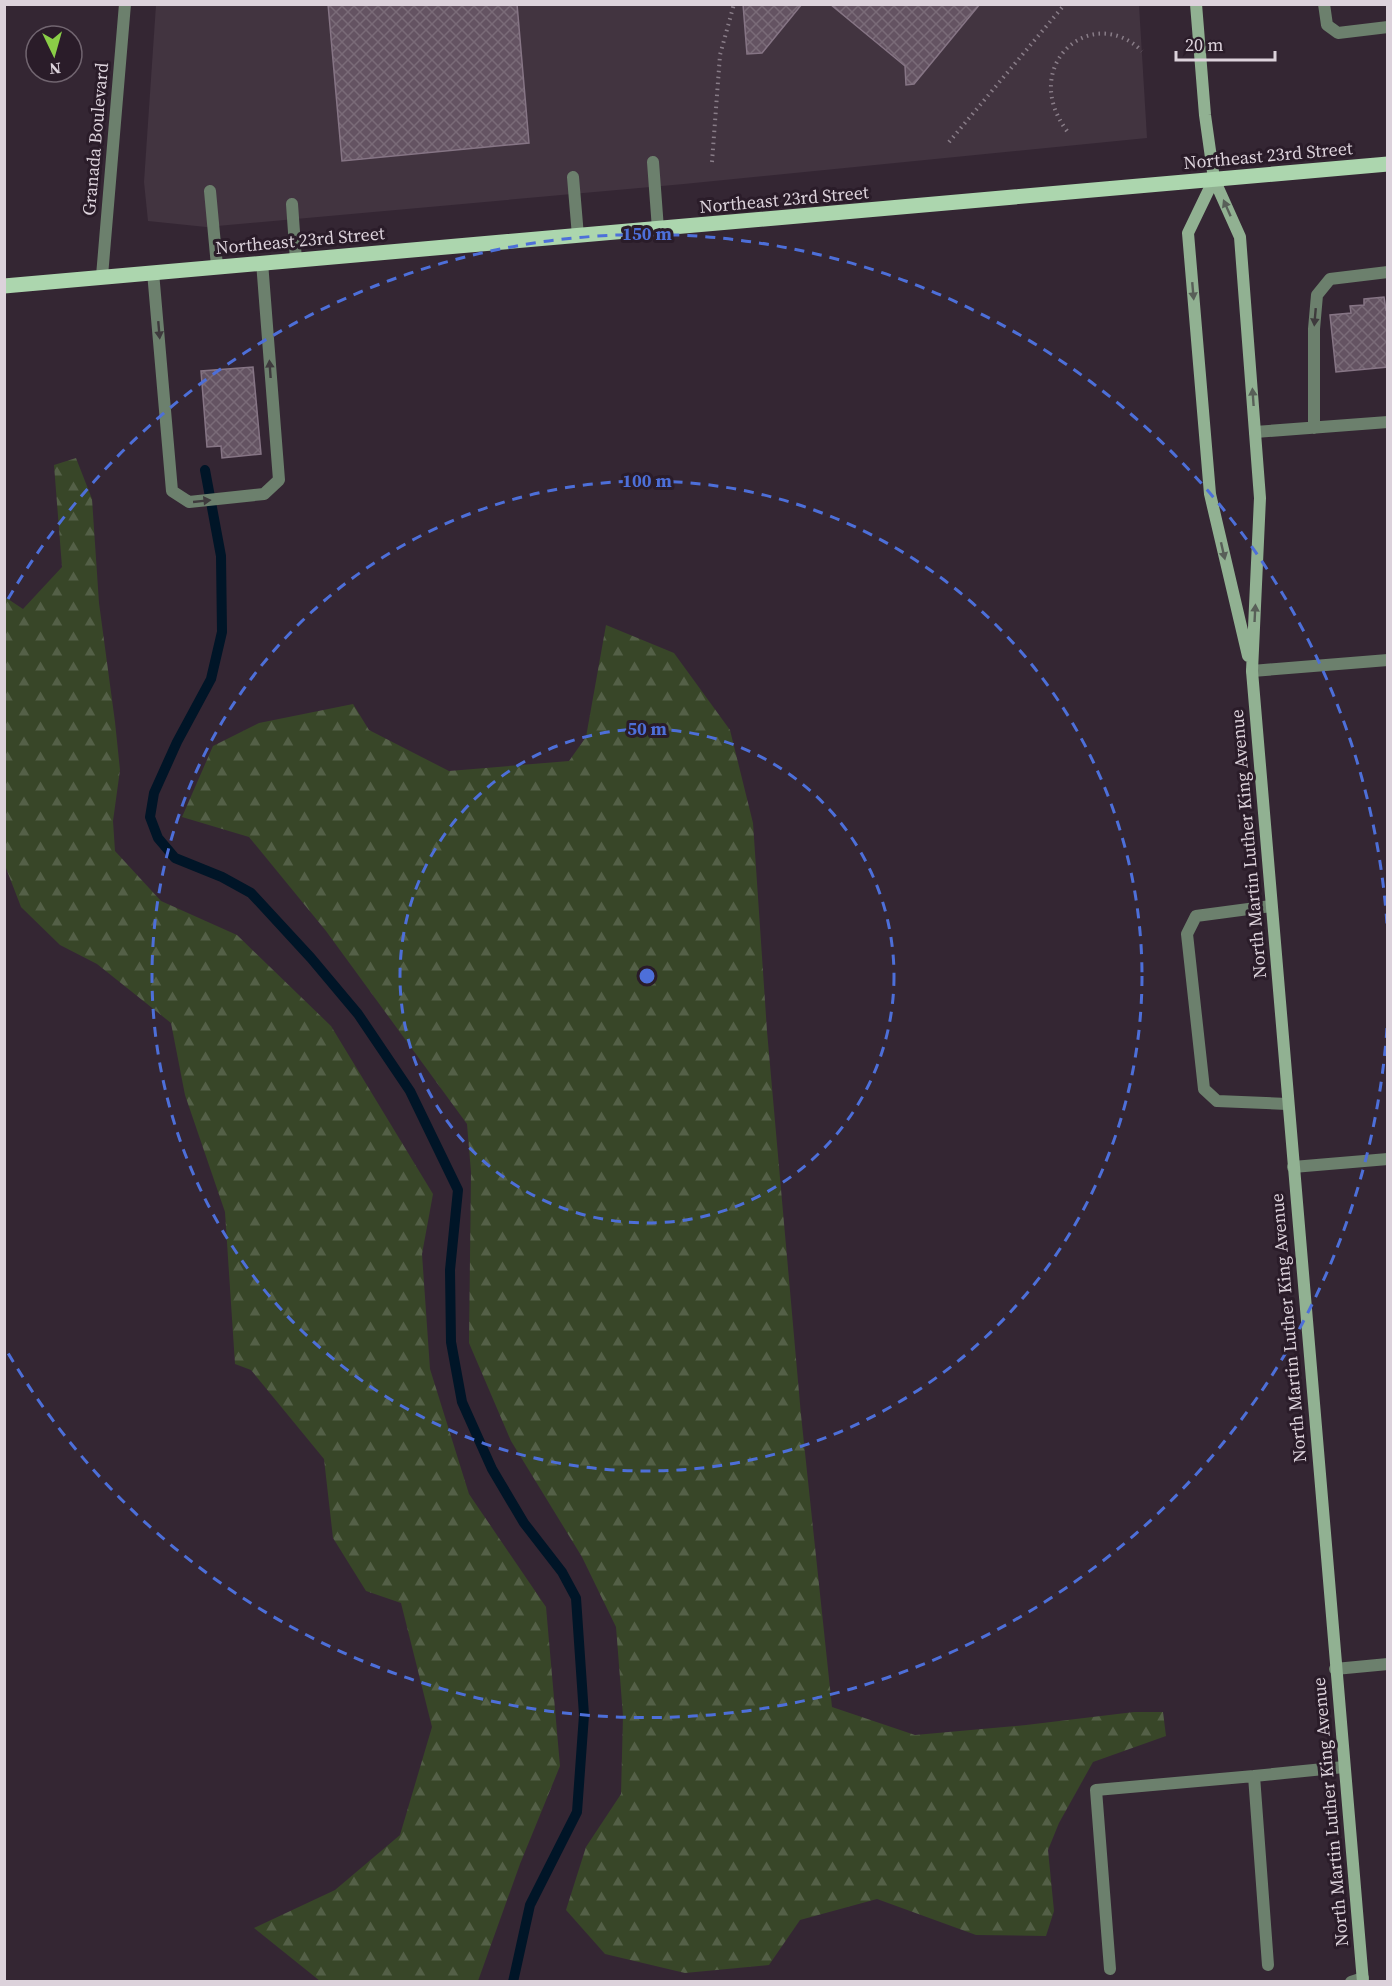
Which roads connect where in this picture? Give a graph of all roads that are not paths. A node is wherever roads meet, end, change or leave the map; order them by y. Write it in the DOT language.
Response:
graph roads {
  1 [pos="125,4"];
  2 [pos="1196,4"];
  3 [pos="1324,4"];
  4 [pos="1388,27"];
  5 [pos="653,162"];
  6 [pos="1388,165"];
  7 [pos="573,177"];
  8 [pos="1214,179"];
  9 [pos="210,191"];
  10 [pos="292,204"];
  11 [pos="658,229"];
  12 [pos="578,236"];
  13 [pos="296,260"];
  14 [pos="262,262"];
  15 [pos="217,266"];
  16 [pos="153,272"];
  17 [pos="1388,272"];
  18 [pos="102,276"];
  19 [pos="4,286"];
  20 [pos="1388,422"];
  21 [pos="1314,428"];
  22 [pos="1255,432"];
  23 [pos="1388,660"];
  24 [pos="1252,671"];
  25 [pos="1271,906"];
  26 [pos="1287,1104"];
  27 [pos="1388,1159"];
  28 [pos="1293,1167"];
  29 [pos="1388,1664"];
  30 [pos="1335,1669"];
  31 [pos="1344,1767"];
  32 [pos="1254,1776"];
  33 [pos="1268,1965"];
  34 [pos="1110,1969"];
  35 [pos="1359,1980"];
  1 -- 18 [label="street, Granada Boulevard"];
  2 -- 8 [label="main road, North Martin Luther King Avenue"];
  3 -- 4 [label="street"];
  5 -- 11 [label="street"];
  6 -- 8 [label="main road, Northeast 23rd Street"];
  7 -- 12 [label="street"];
  8 -- 11 [label="main road, Northeast 23rd Street"];
  22 -- 8 [label="main road, North Martin Luther King Avenue, one-way"];
  8 -- 24 [label="main road, North Martin Luther King Avenue, one-way"];
  9 -- 15 [label="street"];
  10 -- 13 [label="street"];
  11 -- 12 [label="main road, Northeast 23rd Street"];
  12 -- 13 [label="main road, Northeast 23rd Street"];
  13 -- 14 [label="main road, Northeast 23rd Street"];
  14 -- 15 [label="main road, Northeast 23rd Street"];
  16 -- 14 [label="street, one-way"];
  15 -- 16 [label="main road, Northeast 23rd Street"];
  16 -- 18 [label="main road, Northeast 23rd Street"];
  17 -- 21 [label="street, one-way"];
  18 -- 19 [label="main road, Northeast 23rd Street"];
  20 -- 21 [label="street"];
  21 -- 22 [label="street"];
  24 -- 22 [label="main road, North Martin Luther King Avenue, one-way"];
  23 -- 24 [label="street"];
  24 -- 25 [label="main road, North Martin Luther King Avenue"];
  25 -- 26 [label="main road, North Martin Luther King Avenue"];
  25 -- 26 [label="street"];
  26 -- 28 [label="main road, North Martin Luther King Avenue"];
  27 -- 28 [label="street"];
  28 -- 30 [label="main road, North Martin Luther King Avenue"];
  29 -- 30 [label="street"];
  30 -- 31 [label="main road, North Martin Luther King Avenue"];
  31 -- 32 [label="street"];
  31 -- 35 [label="main road, North Martin Luther King Avenue"];
  32 -- 33 [label="street"];
  32 -- 34 [label="street"];
}
